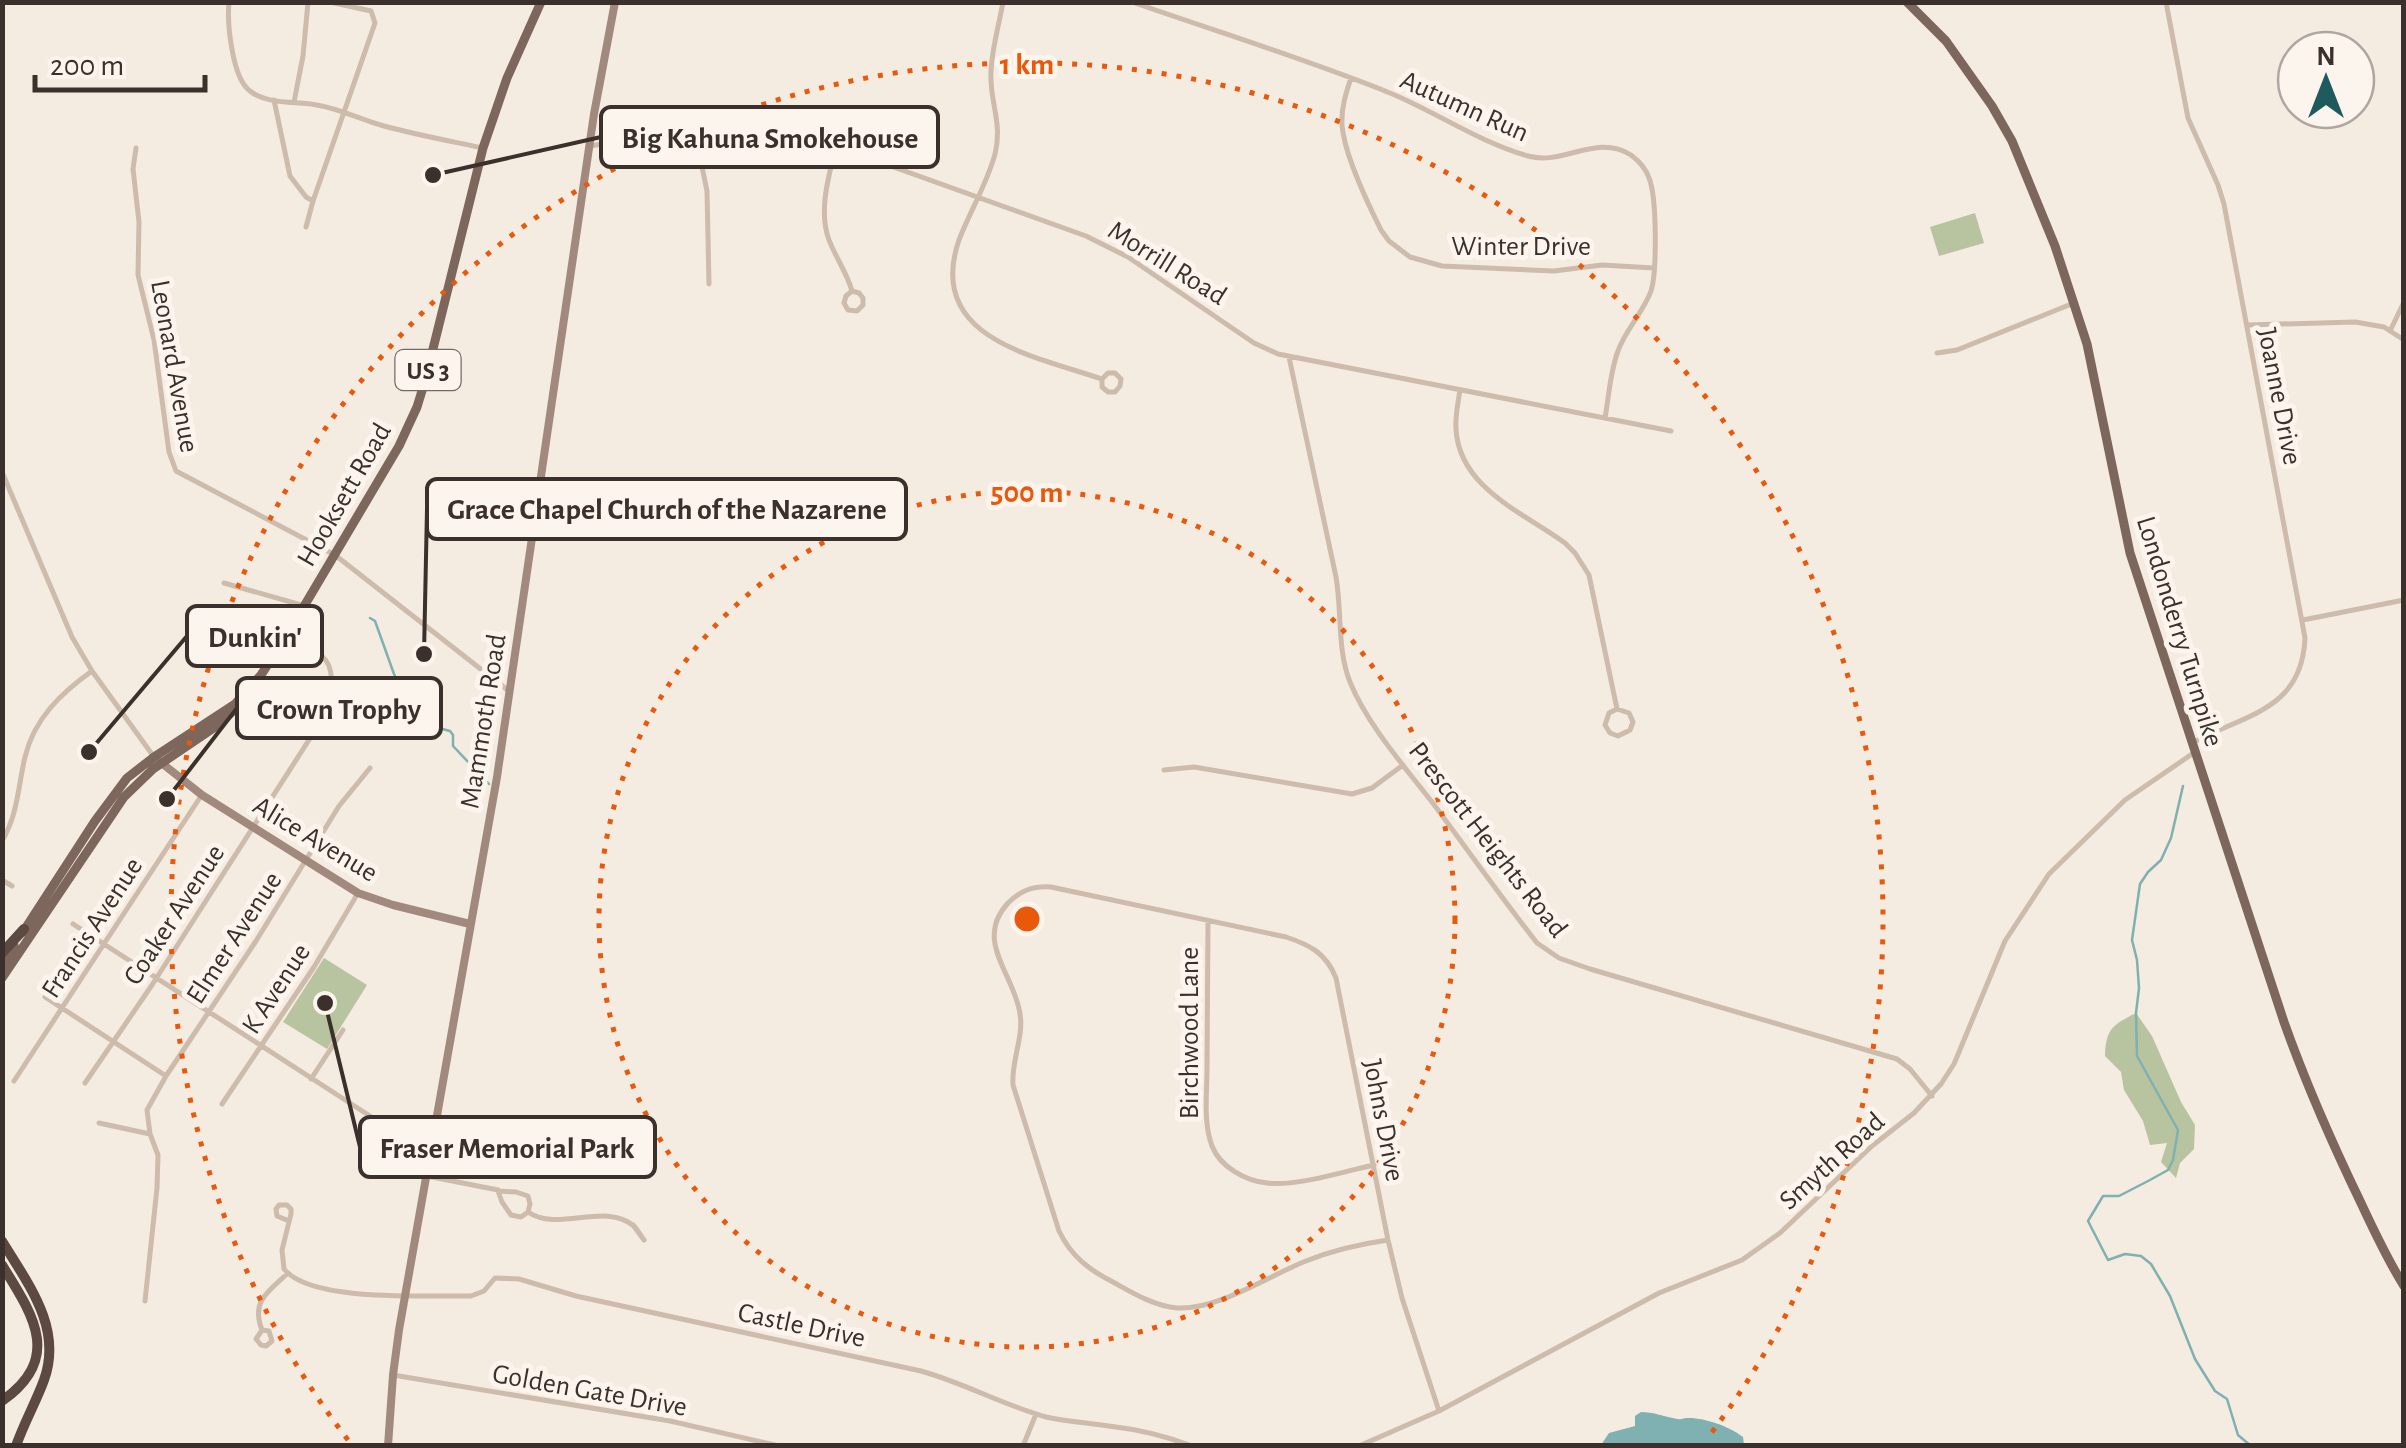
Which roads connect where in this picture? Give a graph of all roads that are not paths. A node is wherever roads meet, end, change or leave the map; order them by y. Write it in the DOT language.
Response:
graph roads {
  1 [pos="230,2"];
  2 [pos="308,2"];
  3 [pos="330,2"];
  4 [pos="541,2"];
  5 [pos="614,2"];
  6 [pos="1003,2"];
  7 [pos="1132,2"];
  8 [pos="1907,2"];
  9 [pos="2166,2"];
  10 [pos="1142,4"];
  11 [pos="1351,78"];
  12 [pos="274,100"];
  13 [pos="294,102"];
  14 [pos="345,112"];
  15 [pos="694,123"];
  16 [pos="590,146"];
  17 [pos="836,146"];
  18 [pos="136,148"];
  19 [pos="483,148"];
  20 [pos="978,197"];
  21 [pos="313,201"];
  22 [pos="306,227"];
  23 [pos="1654,268"];
  24 [pos="710,284"];
  25 [pos="852,292"];
  26 [pos="2404,302"];
  27 [pos="2074,303"];
  28 [pos="2247,325"];
  29 [pos="2390,331"];
  30 [pos="2404,340"];
  31 [pos="1937,353"];
  32 [pos="1289,357"];
  33 [pos="1102,379"];
  34 [pos="1460,390"];
  35 [pos="1604,419"];
  36 [pos="1671,430"];
  37 [pos="2,472"];
  38 [pos="335,554"];
  39 [pos="224,583"];
  40 [pos="2404,600"];
  41 [pos="305,606"];
  42 [pos="2303,620"];
  43 [pos="287,635"];
  44 [pos="92,671"];
  45 [pos="510,692"];
  46 [pos="1617,709"];
  47 [pos="2193,748"];
  48 [pos="157,760"];
  49 [pos="1403,765"];
  50 [pos="370,768"];
  51 [pos="1164,770"];
  52 [pos="202,795"];
  53 [pos="252,827"];
  54 [pos="2,841"];
  55 [pos="306,862"];
  56 [pos="2,880"];
  57 [pos="12,886"];
  58 [pos="358,894"];
  59 [pos="1208,922"];
  60 [pos="72,924"];
  61 [pos="470,924"];
  62 [pos="24,929"];
  63 [pos="104,945"];
  64 [pos="2,953"];
  65 [pos="2,963"];
  66 [pos="2,978"];
  67 [pos="155,980"];
  68 [pos="45,998"];
  69 [pos="63,1008"];
  70 [pos="208,1013"];
  71 [pos="343,1030"];
  72 [pos="114,1042"];
  73 [pos="261,1046"];
  74 [pos="166,1076"];
  75 [pos="311,1078"];
  76 [pos="14,1082"];
  77 [pos="85,1083"];
  78 [pos="1932,1096"];
  79 [pos="222,1104"];
  80 [pos="100,1123"];
  81 [pos="150,1134"];
  82 [pos="431,1148"];
  83 [pos="1374,1165"];
  84 [pos="427,1176"];
  85 [pos="498,1190"];
  86 [pos="528,1212"];
  87 [pos="289,1221"];
  88 [pos="633,1225"];
  89 [pos="1388,1240"];
  90 [pos="2,1242"];
  91 [pos="2,1265"];
  92 [pos="287,1274"];
  93 [pos="2404,1286"];
  94 [pos="405,1294"];
  95 [pos="145,1301"];
  96 [pos="262,1330"];
  97 [pos="393,1375"];
  98 [pos="2,1401"];
  99 [pos="1439,1411"];
  100 [pos="1036,1414"];
  101 [pos="1378,1438"];
  102 [pos="16,1446"];
  103 [pos="388,1446"];
  104 [pos="779,1446"];
  105 [pos="1023,1446"];
  106 [pos="1192,1446"];
  107 [pos="1359,1446"];
  108 [pos="1382,1446"];
  1 -- 12 [label="street"];
  2 -- 13 [label="street"];
  3 -- 14 [label="street"];
  4 -- 19 [label="main road, Hooksett Road / US 3"];
  5 -- 16 [label="main road, Mammoth Road"];
  6 -- 20 [label="street"];
  7 -- 10 [label="street, Autumn Run"];
  8 -- 27 [label="main road, Londonderry Turnpike"];
  9 -- 28 [label="street, Joanne Drive"];
  10 -- 11 [label="street, Autumn Run"];
  11 -- 23 [label="street, Autumn Run"];
  11 -- 23 [label="street, Winter Drive"];
  12 -- 13 [label="street"];
  12 -- 21 [label="street"];
  13 -- 14 [label="street"];
  14 -- 19 [label="street"];
  14 -- 21 [label="street"];
  15 -- 16 [label="street, Morrill Road"];
  15 -- 17 [label="street, Morrill Road"];
  15 -- 24 [label="street"];
  16 -- 45 [label="main road, Mammoth Road"];
  17 -- 20 [label="street, Morrill Road"];
  17 -- 25 [label="street"];
  18 -- 38 [label="street, Leonard Avenue"];
  19 -- 38 [label="main road, Hooksett Road / US 3"];
  20 -- 32 [label="street, Morrill Road"];
  20 -- 33 [label="street"];
  21 -- 22 [label="street"];
  23 -- 35 [label="street, Autumn Run"];
  26 -- 29 [label="street"];
  27 -- 31 [label="street"];
  27 -- 47 [label="main road, Londonderry Turnpike"];
  28 -- 29 [label="street"];
  28 -- 42 [label="street, Joanne Drive"];
  29 -- 30 [label="street"];
  32 -- 34 [label="street, Morrill Road"];
  32 -- 49 [label="street, Prescott Heights Road"];
  33 -- 33 [label="street"];
  34 -- 35 [label="street, Morrill Road"];
  34 -- 46 [label="street"];
  35 -- 36 [label="street, Morrill Road"];
  37 -- 44 [label="street"];
  38 -- 41 [label="main road, Hooksett Road / US 3"];
  38 -- 45 [label="street"];
  39 -- 41 [label="street"];
  40 -- 42 [label="street"];
  41 -- 43 [label="main road, Hooksett Road / US 3"];
  42 -- 47 [label="street, Joanne Drive"];
  43 -- 48 [label="main road, Hooksett Road / US 3"];
  43 -- 53 [label="street, Coaker Avenue"];
  44 -- 48 [label="street"];
  44 -- 54 [label="street"];
  45 -- 61 [label="main road, Mammoth Road"];
  46 -- 46 [label="street"];
  47 -- 78 [label="street, Smyth Road"];
  47 -- 93 [label="main road, Londonderry Turnpike"];
  48 -- 52 [label="main road, Alice Avenue"];
  48 -- 62 [label="main road, Hooksett Road / US 3"];
  48 -- 66 [label="main road, Hooksett Road / US 3"];
  49 -- 51 [label="street"];
  49 -- 78 [label="street, Prescott Heights Road"];
  50 -- 55 [label="street, Elmer Avenue"];
  52 -- 53 [label="main road, Alice Avenue"];
  52 -- 63 [label="street, Francis Avenue"];
  53 -- 55 [label="main road, Alice Avenue"];
  53 -- 67 [label="street, Coaker Avenue"];
  55 -- 58 [label="main road, Alice Avenue"];
  55 -- 70 [label="street, Elmer Avenue"];
  56 -- 57 [label="street"];
  58 -- 61 [label="main road, Alice Avenue"];
  58 -- 73 [label="street, K Avenue"];
  59 -- 83 [label="street, Johns Drive"];
  59 -- 83 [label="street, Birchwood Lane"];
  59 -- 89 [label="street, Johns Drive"];
  60 -- 63 [label="street"];
  61 -- 82 [label="main road, Mammoth Road"];
  62 -- 64 [label="highway"];
  62 -- 65 [label="main road, Hooksett Road / US 3"];
  63 -- 67 [label="street"];
  63 -- 69 [label="street, Francis Avenue"];
  67 -- 70 [label="street"];
  67 -- 72 [label="street, Coaker Avenue"];
  68 -- 69 [label="street"];
  69 -- 72 [label="street"];
  69 -- 76 [label="street, Francis Avenue"];
  70 -- 73 [label="street"];
  70 -- 74 [label="street, Elmer Avenue"];
  71 -- 75 [label="street"];
  72 -- 74 [label="street"];
  72 -- 77 [label="street, Coaker Avenue"];
  73 -- 75 [label="street"];
  73 -- 79 [label="street, K Avenue"];
  74 -- 81 [label="street, Elmer Avenue"];
  75 -- 82 [label="street"];
  78 -- 99 [label="street, Smyth Road"];
  80 -- 81 [label="street"];
  81 -- 95 [label="street, Elmer Avenue"];
  82 -- 84 [label="main road, Mammoth Road"];
  83 -- 89 [label="street, Johns Drive"];
  84 -- 85 [label="street"];
  84 -- 94 [label="main road, Mammoth Road"];
  85 -- 86 [label="street"];
  85 -- 86 [label="street"];
  86 -- 88 [label="street"];
  87 -- 92 [label="street"];
  89 -- 99 [label="street, Johns Drive"];
  90 -- 102 [label="highway"];
  91 -- 98 [label="highway"];
  92 -- 94 [label="street, Castle Drive"];
  92 -- 96 [label="street"];
  94 -- 97 [label="main road, Mammoth Road"];
  94 -- 100 [label="street, Castle Drive"];
  97 -- 103 [label="main road, Mammoth Road"];
  97 -- 104 [label="street, Golden Gate Drive"];
  99 -- 101 [label="street, Smyth Road"];
  100 -- 105 [label="street"];
  100 -- 106 [label="street, Castle Drive"];
  101 -- 107 [label="street, Smyth Road"];
  101 -- 108 [label="street"];
}
